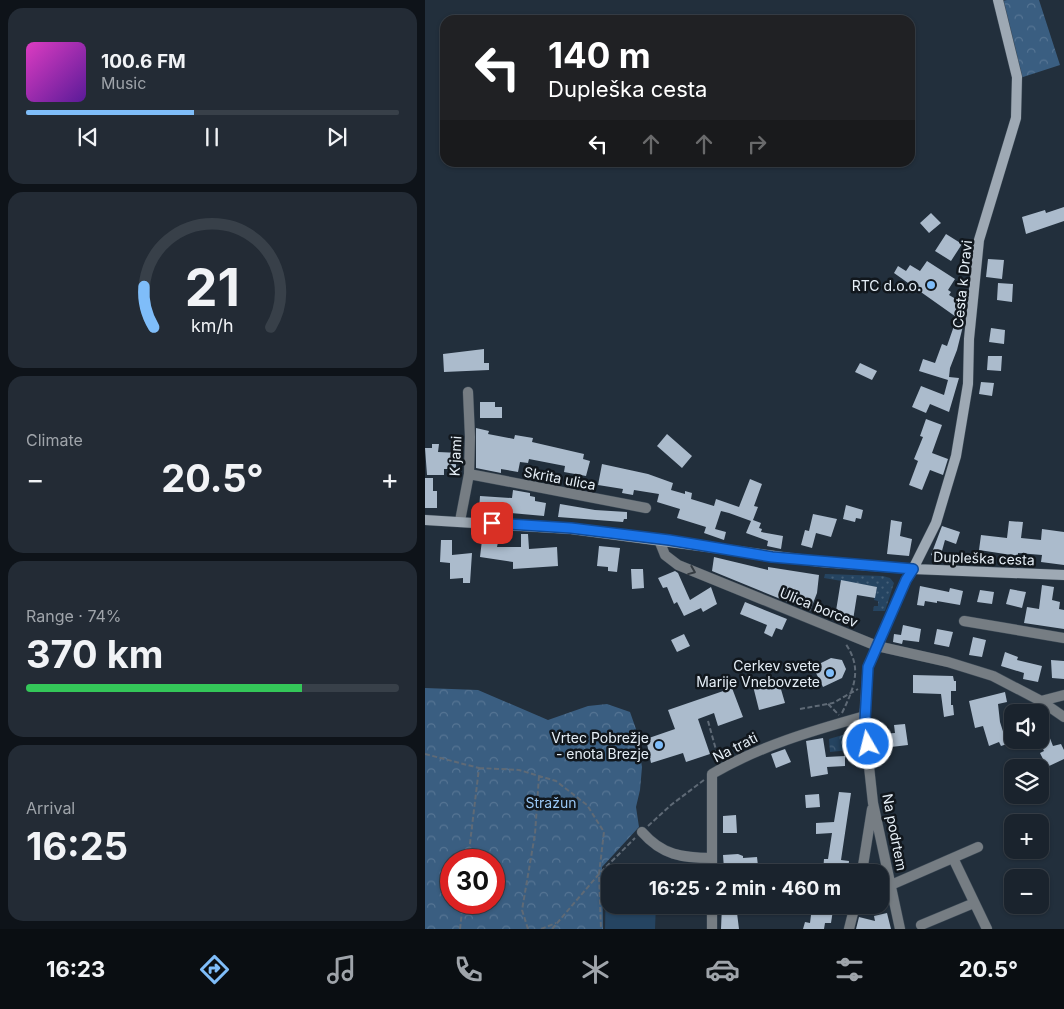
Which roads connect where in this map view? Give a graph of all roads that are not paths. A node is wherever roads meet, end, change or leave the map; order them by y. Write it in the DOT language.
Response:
graph roads {
  1 [pos="998,0"];
  2 [pos="467,392"];
  3 [pos="469,474"];
  4 [pos="646,508"];
  5 [pos="425,520"];
  6 [pos="460,521"];
  7 [pos="659,540"];
  8 [pos="913,569"];
  9 [pos="1064,575"];
  10 [pos="964,621"];
  11 [pos="1064,638"];
  12 [pos="877,646"];
  13 [pos="1064,695"];
  14 [pos="1041,701"];
  15 [pos="865,716"];
  16 [pos="1064,717"];
  17 [pos="873,804"];
  18 [pos="642,832"];
  19 [pos="978,847"];
  20 [pos="712,858"];
  21 [pos="953,858"];
  22 [pos="712,864"];
  23 [pos="863,864"];
  24 [pos="891,885"];
  25 [pos="974,903"];
  26 [pos="712,914"];
  27 [pos="853,914"];
  28 [pos="921,925"];
  29 [pos="712,929"];
  30 [pos="849,929"];
  31 [pos="900,929"];
  32 [pos="987,929"];
  1 -- 8 [label="street, Cesta k Dravi"];
  2 -- 3 [label="street, K jami"];
  3 -- 4 [label="street, Skrita ulica"];
  3 -- 6 [label="street, K jami"];
  5 -- 6 [label="street, Dupleška cesta"];
  6 -- 7 [label="street, Dupleška cesta"];
  7 -- 8 [label="street, Dupleška cesta"];
  7 -- 12 [label="street, Ulica borcev, one-way"];
  8 -- 9 [label="street, Dupleška cesta"];
  8 -- 12 [label="street, Na podrtem"];
  10 -- 11 [label="street"];
  12 -- 14 [label="street, Ulica borcev"];
  12 -- 15 [label="street, Na podrtem"];
  13 -- 14 [label="street"];
  14 -- 16 [label="street, Ulica borcev"];
  15 -- 17 [label="street, Na podrtem"];
  15 -- 20 [label="street, Na trati"];
  17 -- 23 [label="street"];
  17 -- 24 [label="street, Na podrtem"];
  18 -- 20 [label="street"];
  19 -- 21 [label="street"];
  20 -- 22 [label="street, Na trati"];
  21 -- 24 [label="street"];
  21 -- 25 [label="street"];
  24 -- 31 [label="street, Na podrtem"];
  25 -- 28 [label="street"];
  25 -- 32 [label="street"];
  26 -- 29 [label="street"];
  27 -- 30 [label="street"];
}
